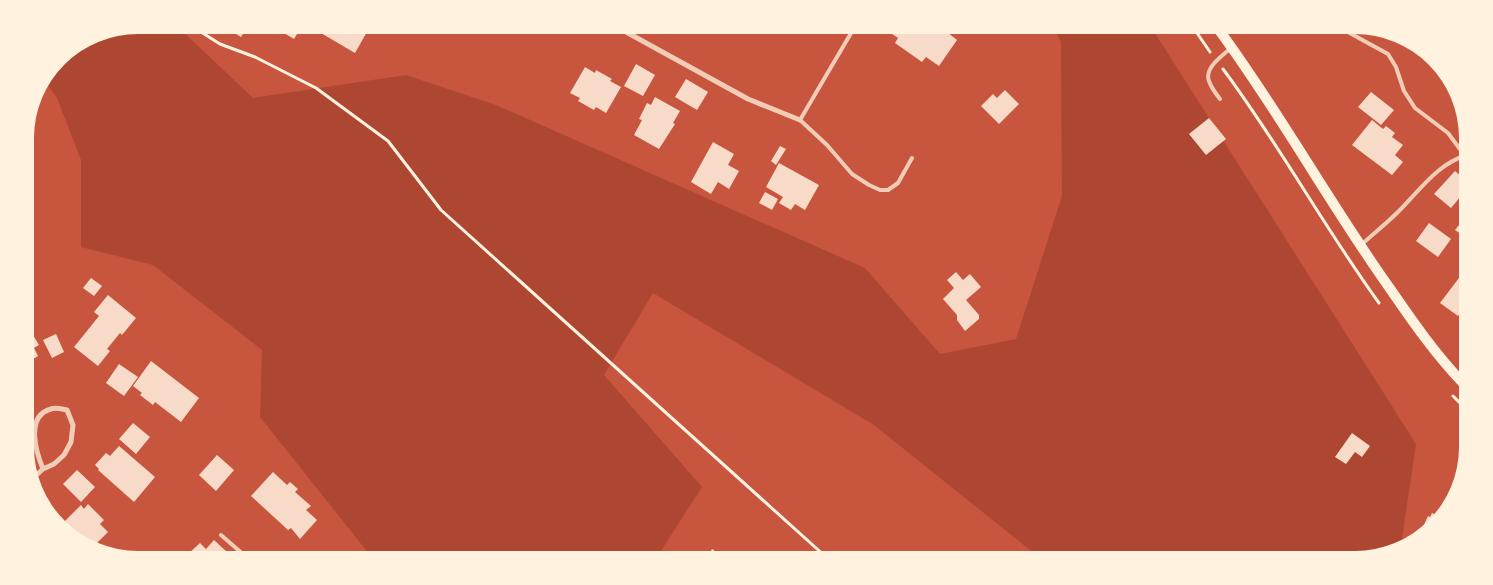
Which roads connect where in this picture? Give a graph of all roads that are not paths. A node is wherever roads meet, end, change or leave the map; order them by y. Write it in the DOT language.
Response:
graph roads {
  1 [pos="630,34"];
  2 [pos="850,34"];
  3 [pos="1222,34"];
  4 [pos="1351,34"];
  5 [pos="1232,47"];
  6 [pos="1220,99"];
  7 [pos="800,120"];
  8 [pos="1459,147"];
  9 [pos="912,158"];
  10 [pos="1459,158"];
  11 [pos="1360,246"];
  12 [pos="1459,378"];
  13 [pos="34,434"];
  14 [pos="34,443"];
  15 [pos="43,469"];
  16 [pos="38,474"];
  17 [pos="221,535"];
  18 [pos="239,551"];
  1 -- 7 [label="street"];
  2 -- 7 [label="lane"];
  3 -- 5 [label="main road"];
  4 -- 8 [label="lane"];
  5 -- 6 [label="lane"];
  5 -- 11 [label="main road"];
  7 -- 9 [label="lane"];
  10 -- 11 [label="lane"];
  11 -- 12 [label="main road"];
  13 -- 15 [label="street"];
  14 -- 15 [label="street"];
  15 -- 16 [label="street"];
  17 -- 18 [label="lane"];
}
